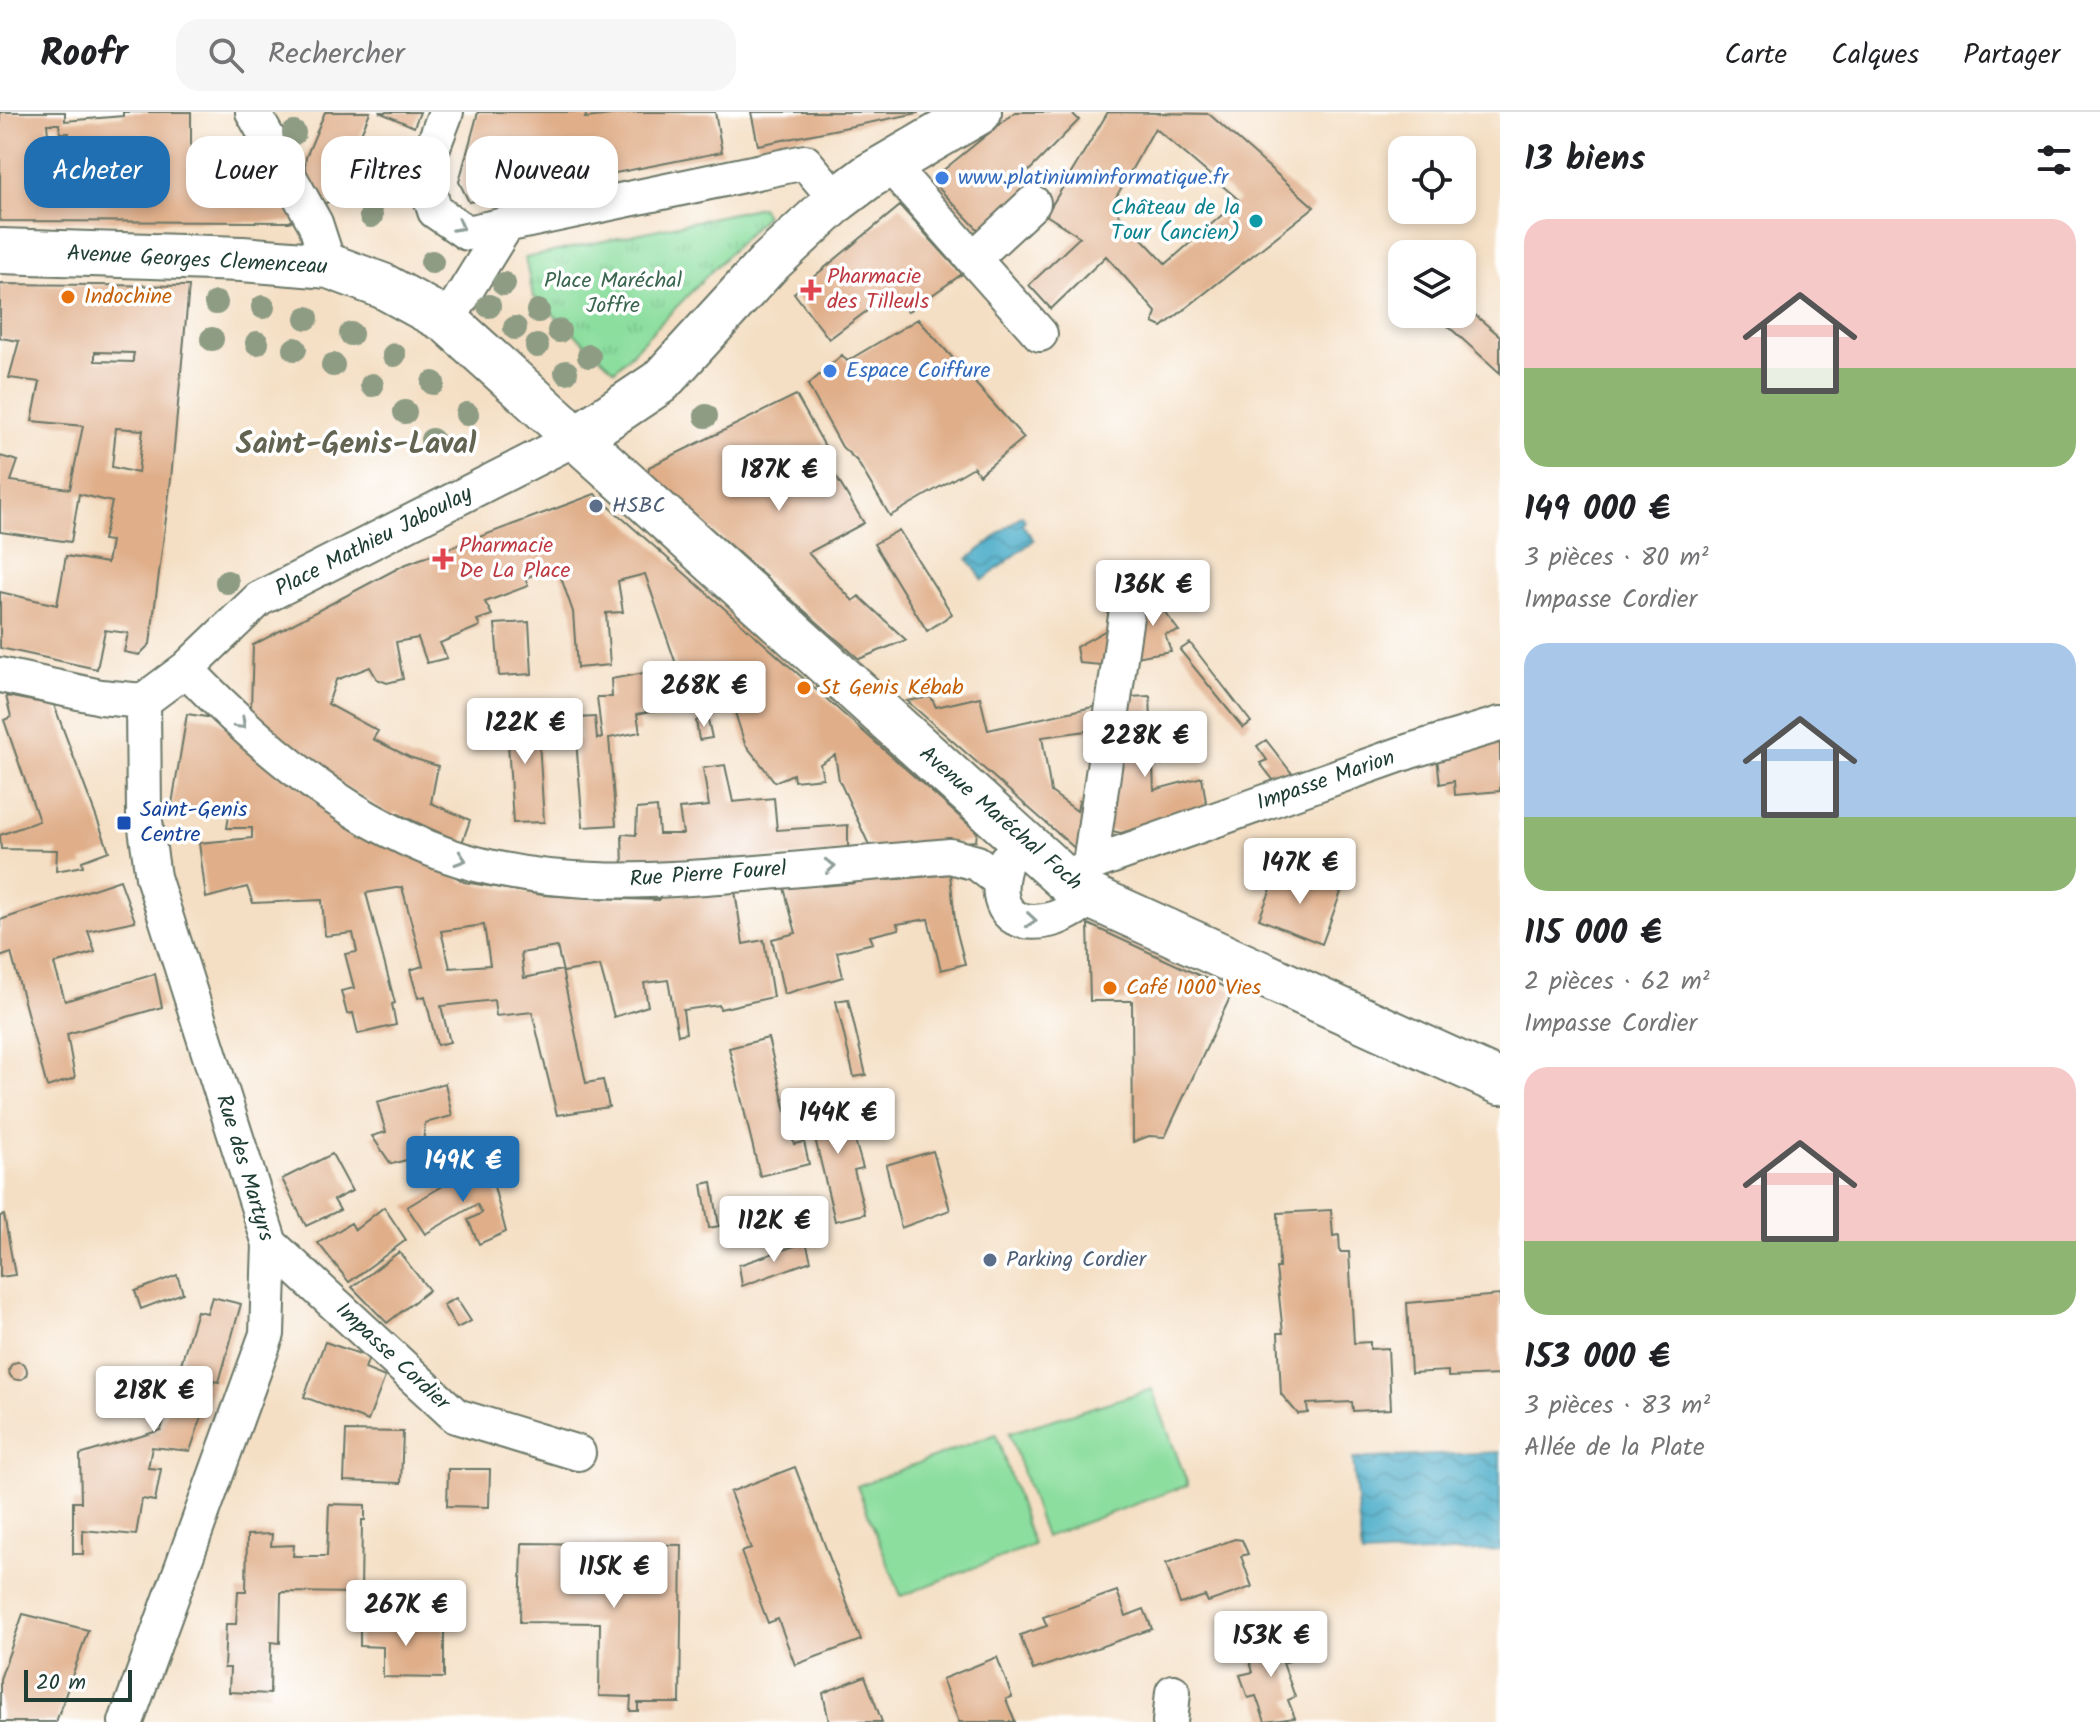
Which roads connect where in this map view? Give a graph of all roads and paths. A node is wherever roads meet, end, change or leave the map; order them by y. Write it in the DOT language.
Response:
graph roads {
  1 [pos="253,112"];
  2 [pos="446,112"];
  3 [pos="979,112"];
  4 [pos="889,164"];
  5 [pos="837,200"];
  6 [pos="1033,203"];
  7 [pos="505,227"];
  8 [pos="0,251"];
  9 [pos="973,259"];
  10 [pos="329,266"];
  11 [pos="447,321"];
  12 [pos="1040,334"];
  13 [pos="578,437"];
  14 [pos="1126,616"];
  15 [pos="186,669"];
  16 [pos="0,675"];
  17 [pos="143,701"];
  18 [pos="1500,724"];
  19 [pos="1016,838"];
  20 [pos="999,880"];
  21 [pos="1084,882"];
  22 [pos="1500,1082"];
  23 [pos="270,1244"];
  24 [pos="578,1453"];
  25 [pos="126,1722"];
  1 -- 10 [label="street"];
  2 -- 7 [label="street, one-way"];
  3 -- 4 [label="main road"];
  4 -- 5 [label="main road"];
  4 -- 9 [label="street"];
  5 -- 7 [label="street"];
  5 -- 13 [label="main road"];
  6 -- 9 [label="street"];
  7 -- 11 [label="street"];
  8 -- 10 [label="main road, Avenue Georges Clemenceau"];
  9 -- 12 [label="street"];
  10 -- 11 [label="main road, Avenue Georges Clemenceau"];
  11 -- 13 [label="main road, Avenue Georges Clemenceau"];
  13 -- 15 [label="street, Place Mathieu Jaboulay"];
  13 -- 19 [label="main road, Avenue Maréchal Foch"];
  14 -- 21 [label="street"];
  15 -- 17 [label="street"];
  15 -- 20 [label="street, Rue Pierre Fourel, one-way"];
  16 -- 17 [label="street"];
  17 -- 23 [label="street, Rue des Martyrs"];
  18 -- 21 [label="street, Impasse Marion"];
  19 -- 20 [label="street"];
  19 -- 21 [label="main road, Avenue Maréchal Foch"];
  20 -- 21 [label="street, one-way"];
  21 -- 22 [label="main road, Avenue Maréchal Foch"];
  23 -- 24 [label="street, Impasse Cordier"];
  23 -- 25 [label="street, Rue des Martyrs"];
}
